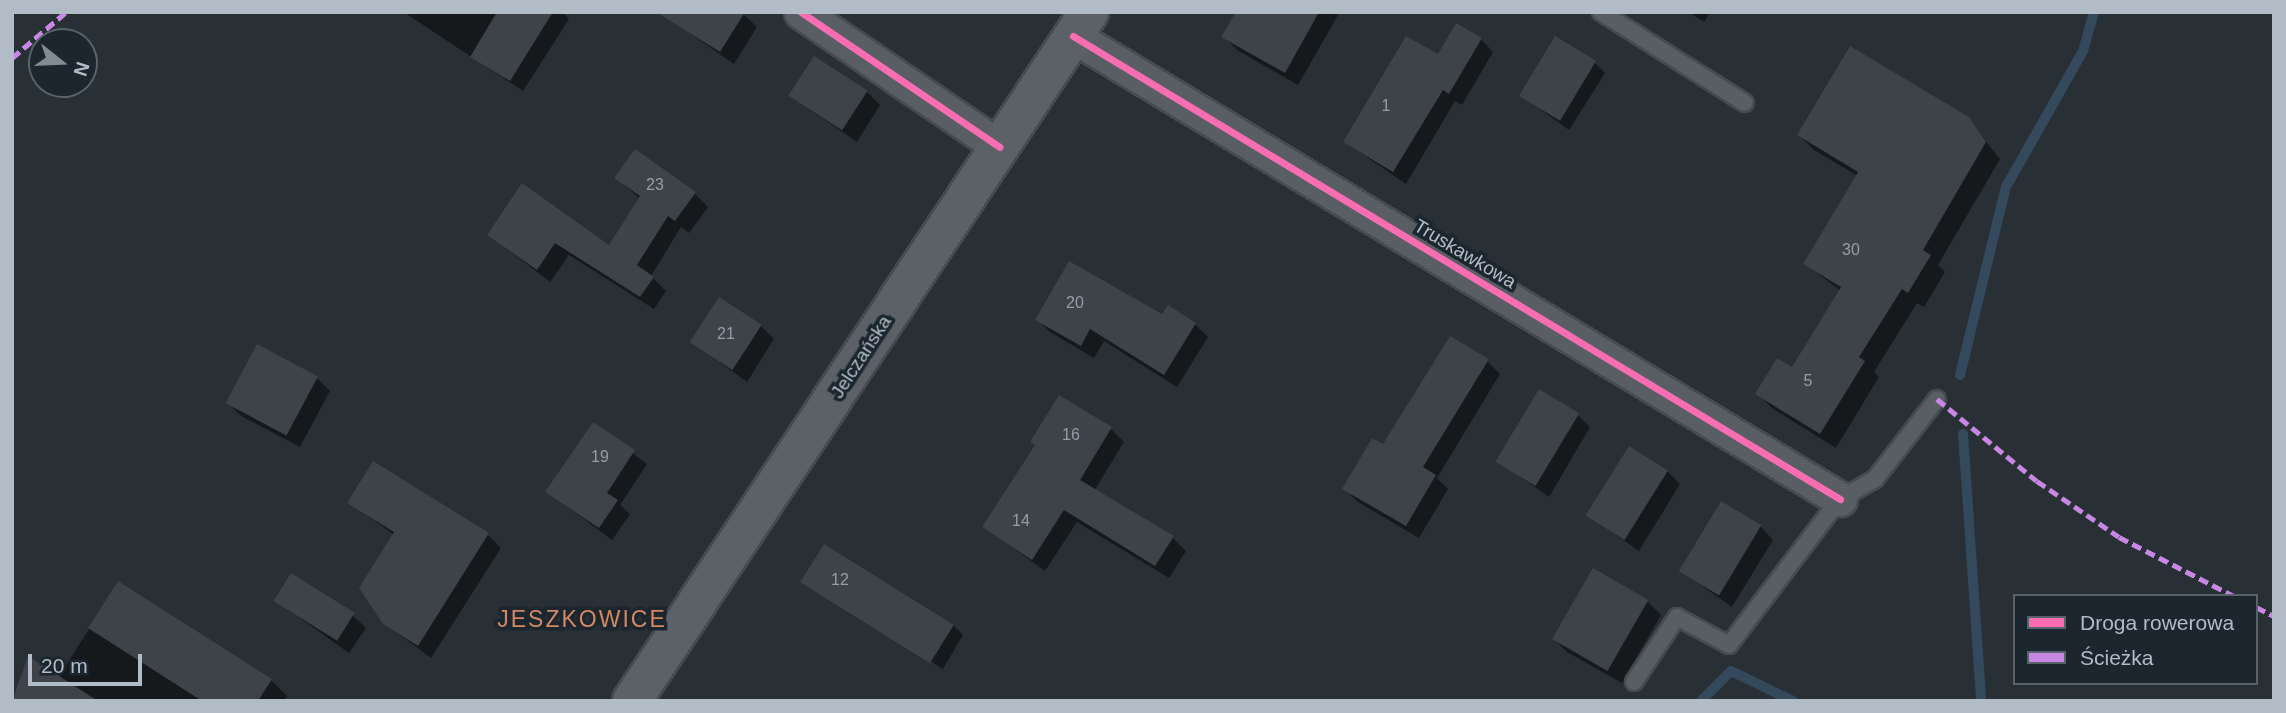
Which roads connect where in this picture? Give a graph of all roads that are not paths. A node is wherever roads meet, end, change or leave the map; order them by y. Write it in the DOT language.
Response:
graph roads {
  1 [pos="801,12"];
  2 [pos="1601,12"];
  3 [pos="1081,24"];
  4 [pos="1745,103"];
  5 [pos="1000,147"];
  6 [pos="1937,399"];
  7 [pos="1840,499"];
  8 [pos="1634,682"];
  9 [pos="637,699"];
  1 -- 5 [label="street"];
  2 -- 4 [label="lane"];
  3 -- 5 [label="main road, Jelczańska"];
  3 -- 7 [label="street, Truskawkowa"];
  5 -- 9 [label="main road, Jelczańska"];
  6 -- 7 [label="lane"];
  7 -- 8 [label="lane"];
}
